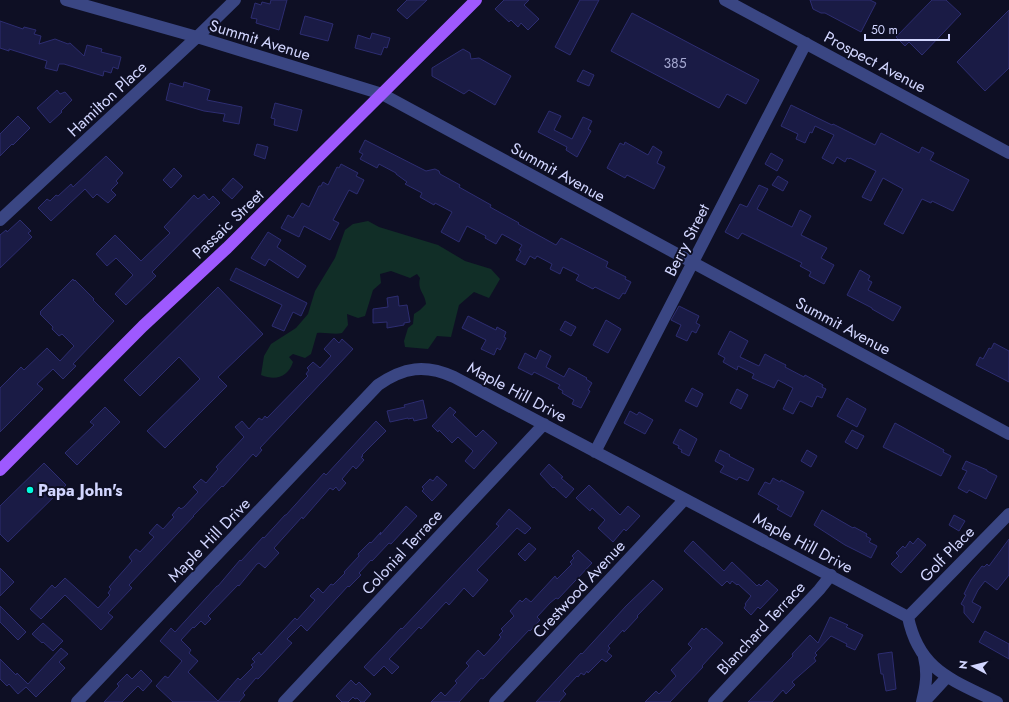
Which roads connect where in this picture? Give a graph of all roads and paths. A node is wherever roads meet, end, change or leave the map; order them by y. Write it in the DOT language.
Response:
graph roads {
  1 [pos="66,0"];
  2 [pos="235,0"];
  3 [pos="476,0"];
  4 [pos="725,0"];
  5 [pos="197,38"];
  6 [pos="806,43"];
  7 [pos="382,94"];
  8 [pos="1009,153"];
  9 [pos="0,220"];
  10 [pos="693,263"];
  11 [pos="544,424"];
  12 [pos="1009,434"];
  13 [pos="595,452"];
  14 [pos="0,470"];
  15 [pos="685,499"];
  16 [pos="1009,514"];
  17 [pos="831,575"];
  18 [pos="908,617"];
  19 [pos="924,656"];
  20 [pos="946,677"];
  21 [pos="77,702"];
  22 [pos="284,702"];
  23 [pos="496,702"];
  24 [pos="714,702"];
  25 [pos="923,702"];
  26 [pos="997,702"];
  1 -- 5 [label="street, Summit Avenue"];
  2 -- 5 [label="street, Hamilton Place"];
  3 -- 7 [label="main road, Passaic Street"];
  4 -- 6 [label="street, Prospect Avenue"];
  5 -- 7 [label="street, Summit Avenue"];
  5 -- 9 [label="street, Hamilton Place"];
  6 -- 8 [label="street, Prospect Avenue"];
  6 -- 10 [label="street, Berry Street"];
  7 -- 10 [label="street, Summit Avenue"];
  7 -- 14 [label="main road, Passaic Street"];
  10 -- 12 [label="street, Summit Avenue"];
  10 -- 13 [label="street, Berry Street"];
  11 -- 13 [label="street, Maple Hill Drive"];
  11 -- 21 [label="street, Maple Hill Drive"];
  11 -- 22 [label="street, Colonial Terrace"];
  13 -- 15 [label="street, Maple Hill Drive"];
  15 -- 17 [label="street, Maple Hill Drive"];
  15 -- 23 [label="street, Crestwood Avenue"];
  16 -- 18 [label="street, Golf Place"];
  17 -- 18 [label="street, Maple Hill Drive"];
  17 -- 24 [label="street, Blanchard Terrace"];
  18 -- 19 [label="street"];
  19 -- 20 [label="street"];
  19 -- 25 [label="street"];
  20 -- 25 [label="street"];
  20 -- 26 [label="street"];
}
